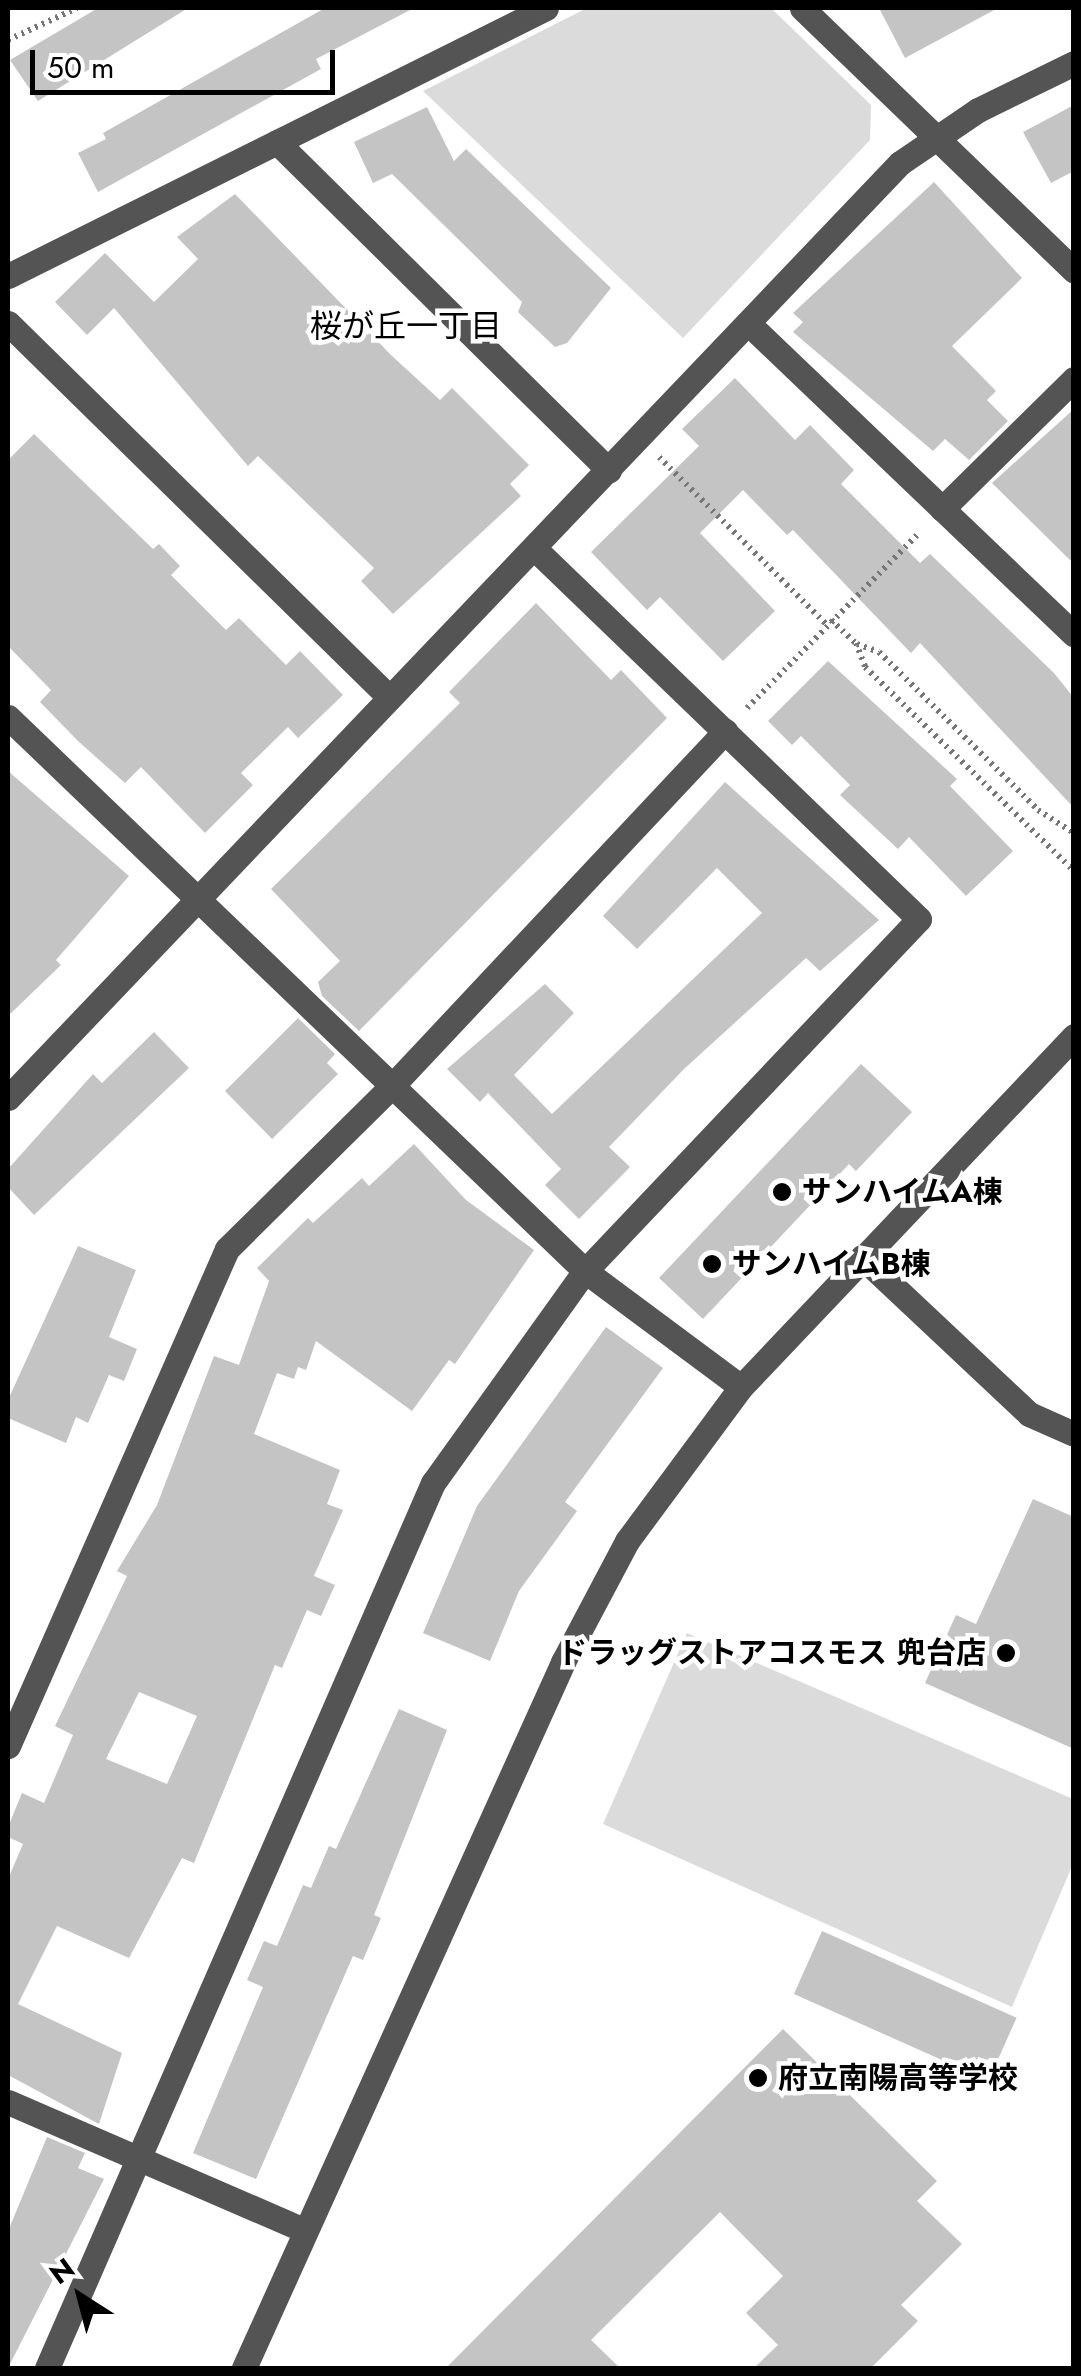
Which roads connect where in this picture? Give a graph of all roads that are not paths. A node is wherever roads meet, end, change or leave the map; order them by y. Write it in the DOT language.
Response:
graph roads {
  1 [pos="546,8"];
  2 [pos="802,8"];
  3 [pos="1074,62"];
  4 [pos="933,138"];
  5 [pos="277,142"];
  6 [pos="1074,271"];
  7 [pos="8,276"];
  8 [pos="8,322"];
  9 [pos="750,325"];
  10 [pos="1074,379"];
  11 [pos="610,472"];
  12 [pos="942,509"];
  13 [pos="534,548"];
  14 [pos="1074,635"];
  15 [pos="389,697"];
  16 [pos="8,717"];
  17 [pos="725,731"];
  18 [pos="195,896"];
  19 [pos="1074,1036"];
  20 [pos="392,1086"];
  21 [pos="8,1098"];
  22 [pos="862,1257"];
  23 [pos="584,1271"];
  24 [pos="741,1387"];
  25 [pos="1074,1434"];
  26 [pos="8,1746"];
  27 [pos="8,2102"];
  28 [pos="133,2158"];
  29 [pos="304,2230"];
  30 [pos="47,2368"];
  31 [pos="244,2368"];
  1 -- 5 [label="street"];
  2 -- 4 [label="street"];
  3 -- 4 [label="street"];
  4 -- 6 [label="street"];
  4 -- 9 [label="street"];
  5 -- 7 [label="street"];
  5 -- 11 [label="street"];
  8 -- 15 [label="street"];
  9 -- 11 [label="street"];
  9 -- 12 [label="street"];
  10 -- 12 [label="street"];
  11 -- 13 [label="street"];
  12 -- 14 [label="street"];
  13 -- 15 [label="street"];
  13 -- 17 [label="street"];
  15 -- 18 [label="street"];
  16 -- 18 [label="street"];
  17 -- 20 [label="street"];
  17 -- 23 [label="street"];
  18 -- 20 [label="street"];
  18 -- 21 [label="street"];
  19 -- 22 [label="street"];
  20 -- 23 [label="street"];
  20 -- 26 [label="street"];
  22 -- 24 [label="street"];
  22 -- 25 [label="street"];
  23 -- 24 [label="street"];
  23 -- 28 [label="street"];
  24 -- 29 [label="street"];
  27 -- 28 [label="street"];
  28 -- 29 [label="street"];
  28 -- 30 [label="street"];
  29 -- 31 [label="street"];
}
